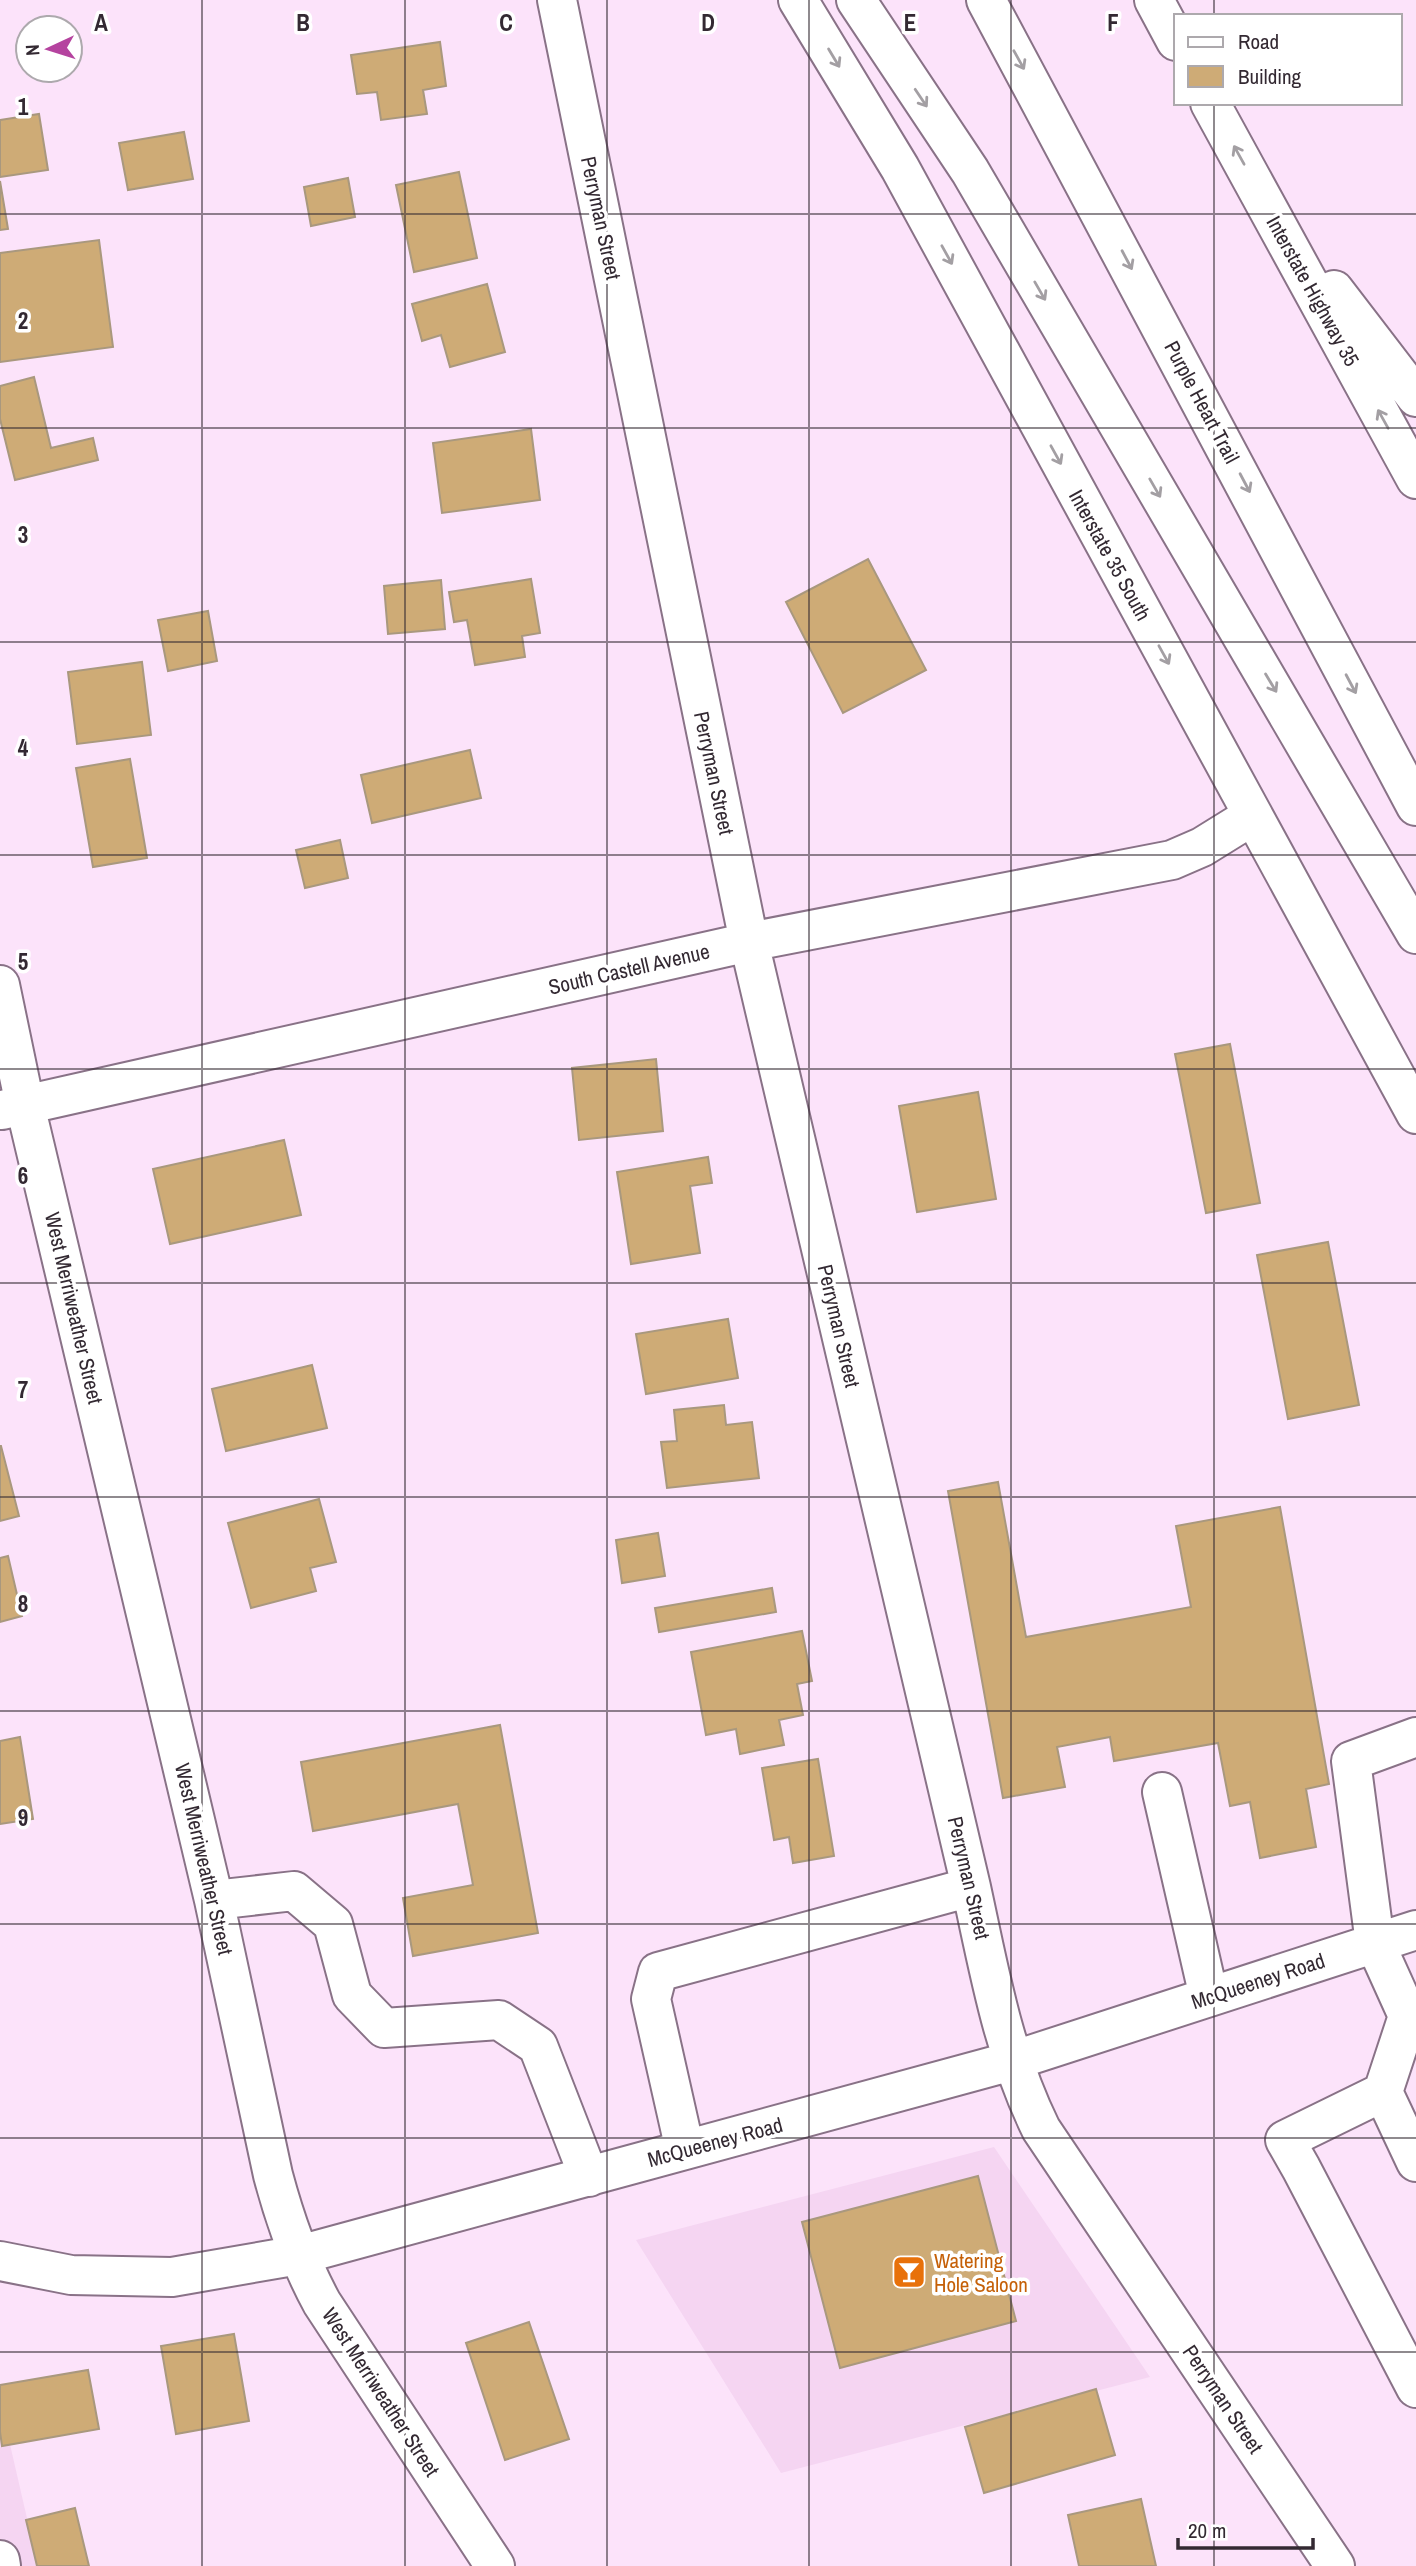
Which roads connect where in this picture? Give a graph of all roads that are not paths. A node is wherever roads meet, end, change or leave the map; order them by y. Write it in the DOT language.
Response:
graph roads {
  1 [pos="557,0"];
  2 [pos="798,0"];
  3 [pos="856,0"];
  4 [pos="986,0"];
  5 [pos="1154,0"];
  6 [pos="1174,37"];
  7 [pos="1211,105"];
  8 [pos="1259,192"];
  9 [pos="1416,397"];
  10 [pos="1416,479"];
  11 [pos="1416,806"];
  12 [pos="1252,816"];
  13 [pos="1416,934"];
  14 [pos="749,942"];
  15 [pos="0,985"];
  16 [pos="13,1107"];
  17 [pos="1416,1114"];
  18 [pos="1416,1737"];
  19 [pos="1162,1792"];
  20 [pos="971,1887"];
  21 [pos="214,1900"];
  22 [pos="1416,1930"];
  23 [pos="1376,1942"];
  24 [pos="1209,1997"];
  25 [pos="1412,2019"];
  26 [pos="1012,2061"];
  27 [pos="1383,2092"];
  28 [pos="685,2150"];
  29 [pos="1416,2162"];
  30 [pos="589,2176"];
  31 [pos="299,2255"];
  32 [pos="0,2261"];
  33 [pos="1416,2388"];
  34 [pos="0,2560"];
  35 [pos="1,2566"];
  36 [pos="495,2566"];
  37 [pos="1335,2566"];
  1 -- 14 [label="main road, Perryman Street"];
  2 -- 12 [label="main road, Interstate 35 South, one-way"];
  3 -- 13 [label="main road, one-way"];
  4 -- 11 [label="main road, Purple Heart Trail, one-way"];
  5 -- 6 [label="main road"];
  8 -- 7 [label="main road, Interstate Highway 35, one-way"];
  8 -- 9 [label="main road"];
  10 -- 8 [label="main road, Interstate Highway 35, one-way"];
  12 -- 14 [label="main road, South Castell Avenue"];
  12 -- 17 [label="main road, Interstate 35 South"];
  14 -- 16 [label="main road, South Castell Avenue"];
  14 -- 20 [label="main road, Perryman Street"];
  15 -- 16 [label="main road, West Merriweather Street"];
  16 -- 21 [label="main road, West Merriweather Street"];
  18 -- 23 [label="main road"];
  19 -- 24 [label="main road"];
  20 -- 26 [label="main road, Perryman Street"];
  20 -- 28 [label="main road"];
  21 -- 30 [label="main road"];
  21 -- 31 [label="main road, West Merriweather Street"];
  22 -- 23 [label="main road, McQueeney Road"];
  23 -- 24 [label="main road, McQueeney Road"];
  23 -- 25 [label="main road"];
  24 -- 26 [label="main road, McQueeney Road"];
  25 -- 27 [label="main road"];
  26 -- 28 [label="main road, McQueeney Road"];
  26 -- 37 [label="main road, Perryman Street"];
  27 -- 29 [label="main road"];
  27 -- 33 [label="main road"];
  28 -- 30 [label="main road, McQueeney Road"];
  30 -- 31 [label="main road, McQueeney Road"];
  31 -- 32 [label="main road, McQueeney Road"];
  31 -- 36 [label="main road, West Merriweather Street"];
  34 -- 35 [label="main road"];
}
